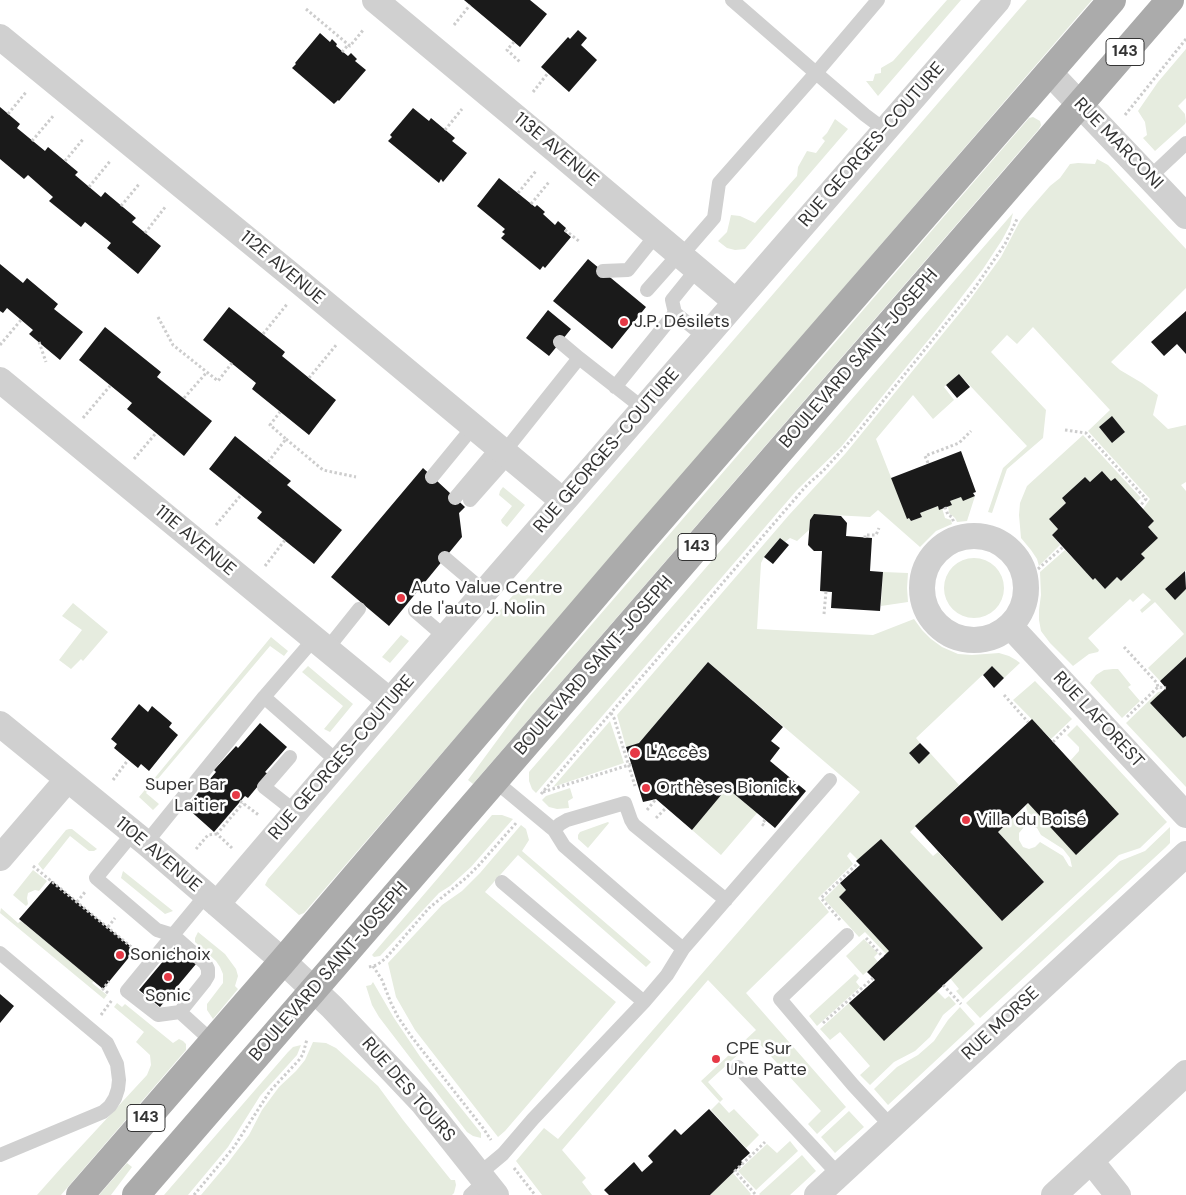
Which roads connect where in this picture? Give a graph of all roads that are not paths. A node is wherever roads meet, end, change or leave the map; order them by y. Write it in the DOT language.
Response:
graph roads {
  1 [pos="374,0"];
  2 [pos="732,0"];
  3 [pos="878,0"];
  4 [pos="998,0"];
  5 [pos="1112,0"];
  6 [pos="1170,0"];
  7 [pos="0,37"];
  8 [pos="816,73"];
  9 [pos="1050,73"];
  10 [pos="1080,104"];
  11 [pos="885,130"];
  12 [pos="1186,143"];
  13 [pos="1150,177"];
  14 [pos="1186,216"];
  15 [pos="656,235"];
  16 [pos="685,260"];
  17 [pos="603,271"];
  18 [pos="646,290"];
  19 [pos="736,302"];
  20 [pos="675,314"];
  21 [pos="705,337"];
  22 [pos="560,342"];
  23 [pos="579,358"];
  24 [pos="0,380"];
  25 [pos="615,387"];
  26 [pos="644,408"];
  27 [pos="473,427"];
  28 [pos="504,452"];
  29 [pos="432,477"];
  30 [pos="455,498"];
  31 [pos="470,500"];
  32 [pos="563,501"];
  33 [pos="445,558"];
  34 [pos="485,592"];
  35 [pos="359,609"];
  36 [pos="415,611"];
  37 [pos="1010,626"];
  38 [pos="445,638"];
  39 [pos="320,644"];
  40 [pos="264,697"];
  41 [pos="390,702"];
  42 [pos="0,724"];
  43 [pos="290,756"];
  44 [pos="338,762"];
  45 [pos="67,780"];
  46 [pos="830,780"];
  47 [pos="495,781"];
  48 [pos="296,812"];
  49 [pos="1186,815"];
  50 [pos="554,830"];
  51 [pos="139,838"];
  52 [pos="1186,854"];
  53 [pos="0,858"];
  54 [pos="502,882"];
  55 [pos="212,899"];
  56 [pos="726,900"];
  57 [pos="850,932"];
  58 [pos="174,935"];
  59 [pos="683,949"];
  60 [pos="0,953"];
  61 [pos="283,961"];
  62 [pos="314,990"];
  63 [pos="644,1002"];
  64 [pos="180,1012"];
  65 [pos="213,1042"];
  66 [pos="738,1067"];
  67 [pos="1186,1073"];
  68 [pos="890,1126"];
  69 [pos="0,1155"];
  70 [pos="1091,1162"];
  71 [pos="839,1175"];
  72 [pos="482,1186"];
  73 [pos="80,1195"];
  74 [pos="136,1195"];
  75 [pos="817,1195"];
  76 [pos="1054,1195"];
  77 [pos="1118,1195"];
  1 -- 15 [label="street, 113E AVENUE"];
  2 -- 8 [label="lane"];
  3 -- 8 [label="lane"];
  4 -- 11 [label="street, RUE GEORGES-COUTURE"];
  5 -- 9 [label="main road, 143"];
  6 -- 10 [label="main road, BOULEVARD SAINT-JOSEPH / 143"];
  7 -- 27 [label="street, 112E AVENUE"];
  8 -- 11 [label="lane"];
  8 -- 16 [label="lane"];
  9 -- 10 [label="street, RUE MARCONI"];
  9 -- 61 [label="main road, 143"];
  10 -- 13 [label="street, RUE MARCONI"];
  10 -- 47 [label="main road, BOULEVARD SAINT-JOSEPH / 143"];
  11 -- 19 [label="street, RUE GEORGES-COUTURE"];
  12 -- 13 [label="lane"];
  13 -- 14 [label="street, RUE MARCONI"];
  15 -- 16 [label="street, 113E AVENUE"];
  15 -- 17 [label="lane"];
  16 -- 18 [label="lane"];
  16 -- 19 [label="street, 113E AVENUE"];
  16 -- 20 [label="lane"];
  19 -- 21 [label="street, RUE GEORGES-COUTURE"];
  20 -- 21 [label="lane"];
  20 -- 25 [label="lane"];
  21 -- 26 [label="street, RUE GEORGES-COUTURE"];
  22 -- 23 [label="lane"];
  23 -- 25 [label="lane"];
  23 -- 28 [label="lane"];
  24 -- 39 [label="street, 111E AVENUE"];
  25 -- 26 [label="lane"];
  26 -- 32 [label="street, RUE GEORGES-COUTURE"];
  27 -- 28 [label="street, 112E AVENUE"];
  27 -- 29 [label="lane"];
  28 -- 30 [label="lane"];
  28 -- 31 [label="lane"];
  28 -- 32 [label="street, 112E AVENUE"];
  32 -- 34 [label="street, RUE GEORGES-COUTURE"];
  33 -- 34 [label="lane"];
  34 -- 38 [label="street, RUE GEORGES-COUTURE"];
  35 -- 39 [label="lane"];
  36 -- 38 [label="lane"];
  37 -- 49 [label="street, RUE LAFOREST"];
  38 -- 41 [label="street, RUE GEORGES-COUTURE"];
  39 -- 40 [label="lane"];
  39 -- 41 [label="street, 111E AVENUE"];
  40 -- 44 [label="lane"];
  40 -- 51 [label="lane"];
  41 -- 44 [label="street, RUE GEORGES-COUTURE"];
  42 -- 45 [label="street, 110E AVENUE"];
  43 -- 48 [label="lane"];
  44 -- 48 [label="street, RUE GEORGES-COUTURE"];
  45 -- 51 [label="street, 110E AVENUE"];
  45 -- 53 [label="street"];
  46 -- 56 [label="lane"];
  47 -- 50 [label="lane"];
  47 -- 62 [label="main road, BOULEVARD SAINT-JOSEPH / 143"];
  48 -- 55 [label="street, RUE GEORGES-COUTURE"];
  50 -- 56 [label="lane"];
  50 -- 59 [label="lane"];
  51 -- 55 [label="street, 110E AVENUE"];
  51 -- 58 [label="lane"];
  52 -- 68 [label="street, RUE MORSE"];
  54 -- 63 [label="lane"];
  55 -- 58 [label="lane"];
  55 -- 61 [label="street, 110E AVENUE"];
  56 -- 59 [label="lane"];
  57 -- 68 [label="lane"];
  58 -- 64 [label="lane"];
  58 -- 64 [label="lane"];
  59 -- 63 [label="lane"];
  60 -- 69 [label="lane"];
  61 -- 62 [label="street, 110E AVENUE"];
  61 -- 65 [label="main road, 143"];
  62 -- 72 [label="street, RUE DES TOURS"];
  62 -- 74 [label="main road, BOULEVARD SAINT-JOSEPH / 143"];
  63 -- 72 [label="lane"];
  64 -- 65 [label="lane"];
  65 -- 73 [label="main road, 143"];
  66 -- 71 [label="lane"];
  67 -- 70 [label="street"];
  68 -- 71 [label="street, RUE MORSE"];
  70 -- 76 [label="street"];
  70 -- 77 [label="street"];
  71 -- 75 [label="street, RUE MORSE"];
}
